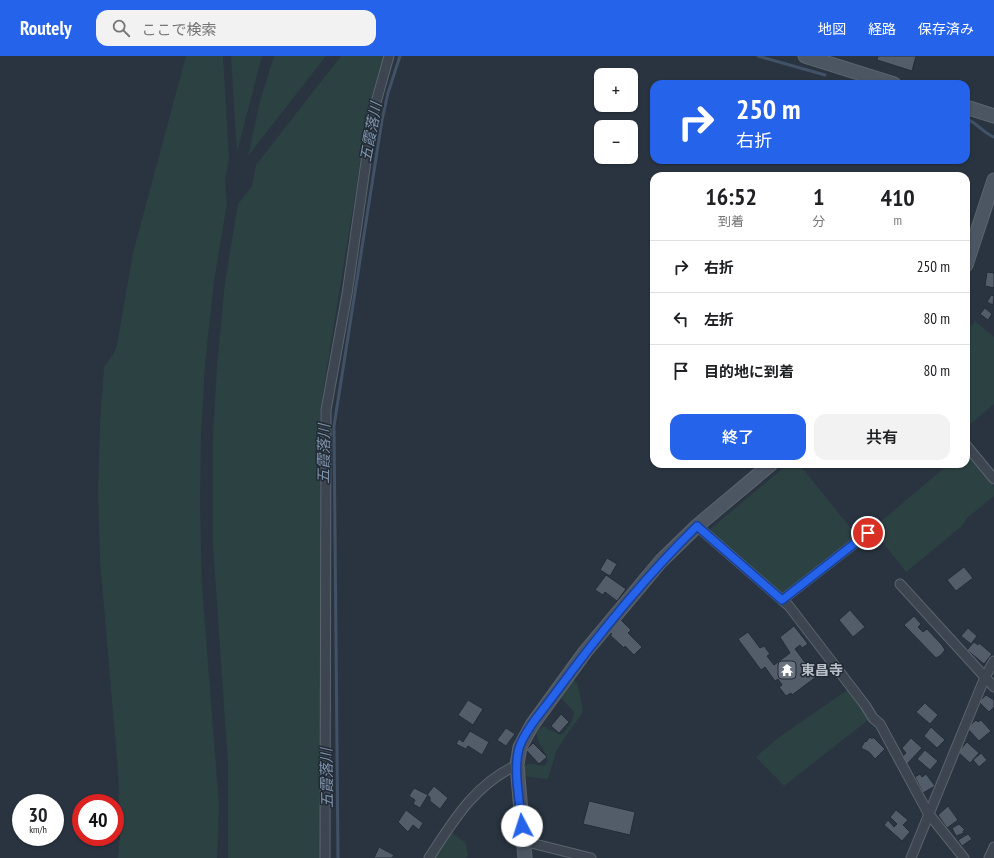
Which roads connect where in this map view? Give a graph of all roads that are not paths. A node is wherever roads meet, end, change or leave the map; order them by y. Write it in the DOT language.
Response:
graph roads {
  1 [pos="389,56"];
  2 [pos="806,56"];
  3 [pos="838,61"];
  4 [pos="884,80"];
  5 [pos="970,108"];
  6 [pos="994,116"];
  7 [pos="994,180"];
  8 [pos="970,253"];
  9 [pos="970,450"];
  10 [pos="766,468"];
  11 [pos="994,478"];
  12 [pos="697,526"];
  13 [pos="868,533"];
  14 [pos="900,584"];
  15 [pos="782,600"];
  16 [pos="994,661"];
  17 [pos="985,677"];
  18 [pos="994,686"];
  19 [pos="517,765"];
  20 [pos="928,813"];
  21 [pos="523,841"];
  22 [pos="994,846"];
  23 [pos="325,858"];
  24 [pos="429,858"];
  25 [pos="525,858"];
  26 [pos="591,858"];
  27 [pos="911,858"];
  28 [pos="964,858"];
  29 [pos="989,858"];
  1 -- 23 [label="street"];
  2 -- 3 [label="street"];
  3 -- 4 [label="street"];
  5 -- 6 [label="street"];
  7 -- 8 [label="street"];
  9 -- 11 [label="street"];
  10 -- 12 [label="street"];
  12 -- 15 [label="street"];
  12 -- 19 [label="street"];
  13 -- 15 [label="street"];
  14 -- 17 [label="street"];
  15 -- 20 [label="street"];
  16 -- 17 [label="street"];
  17 -- 18 [label="street"];
  17 -- 20 [label="street"];
  19 -- 21 [label="street"];
  19 -- 24 [label="street"];
  20 -- 27 [label="street"];
  20 -- 28 [label="street"];
  21 -- 25 [label="street"];
  21 -- 26 [label="street"];
  22 -- 29 [label="street"];
}
